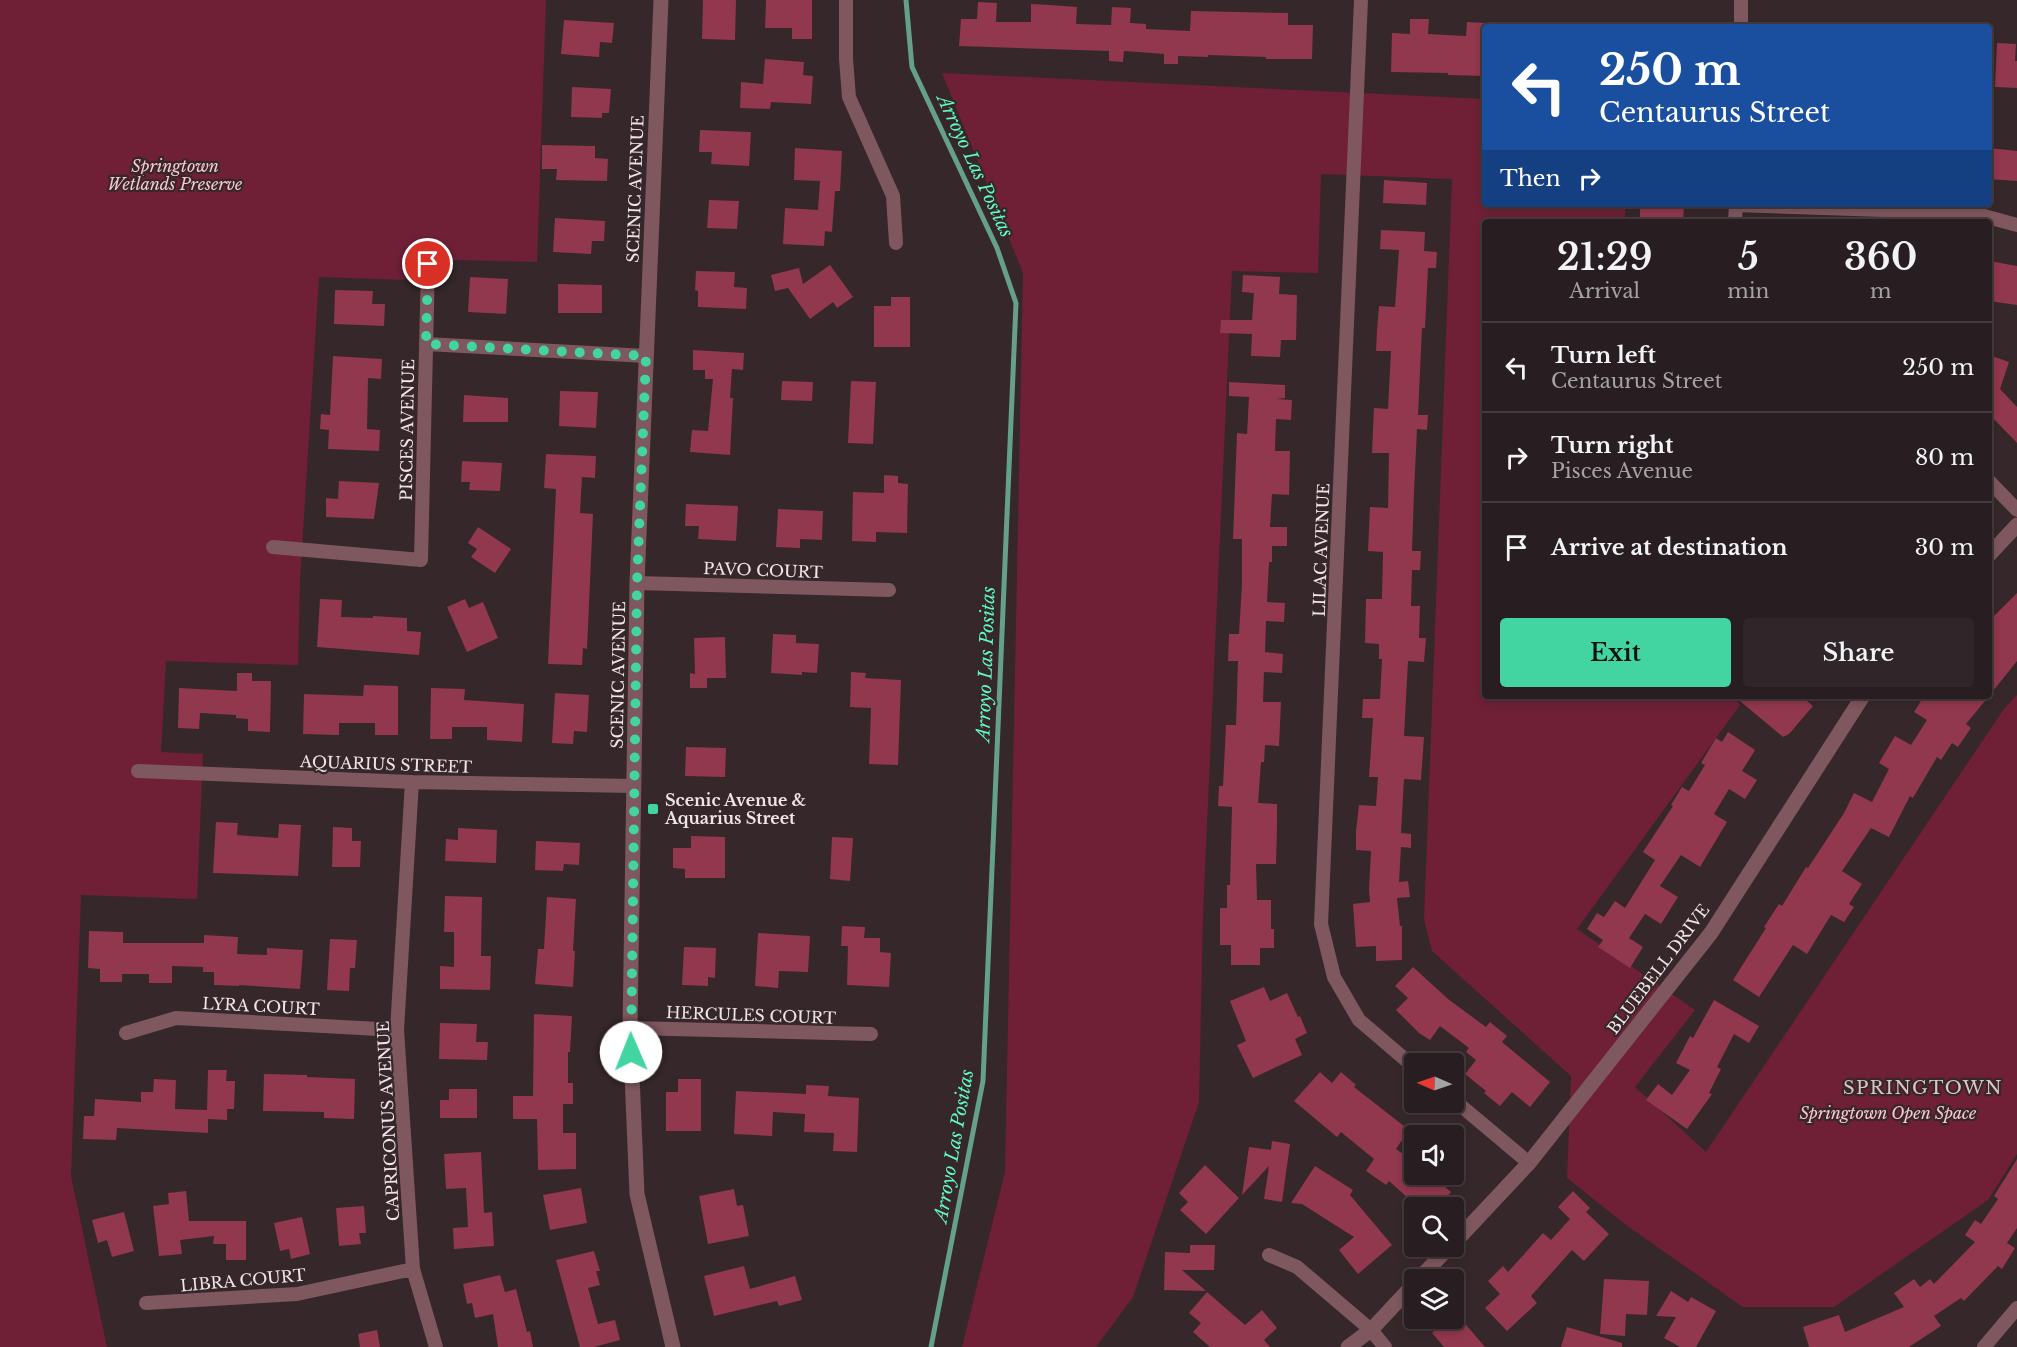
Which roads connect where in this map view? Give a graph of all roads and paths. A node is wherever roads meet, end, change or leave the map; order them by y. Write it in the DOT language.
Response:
graph roads {
  1 [pos="661,0"];
  2 [pos="846,0"];
  3 [pos="1361,0"];
  4 [pos="1741,0"];
  5 [pos="1741,24"];
  6 [pos="1815,207"];
  7 [pos="2017,225"];
  8 [pos="896,243"];
  9 [pos="428,264"];
  10 [pos="426,344"];
  11 [pos="646,356"];
  12 [pos="1992,484"];
  13 [pos="2017,510"];
  14 [pos="2017,525"];
  15 [pos="273,547"];
  16 [pos="1992,552"];
  17 [pos="637,583"];
  18 [pos="889,590"];
  19 [pos="1861,699"];
  20 [pos="138,771"];
  21 [pos="412,782"];
  22 [pos="634,786"];
  23 [pos="630,1028"];
  24 [pos="397,1030"];
  25 [pos="126,1033"];
  26 [pos="871,1034"];
  27 [pos="1404,1058"];
  28 [pos="1464,1108"];
  29 [pos="1529,1163"];
  30 [pos="1464,1232"];
  31 [pos="1269,1255"];
  32 [pos="1440,1257"];
  33 [pos="413,1269"];
  34 [pos="1428,1269"];
  35 [pos="1404,1295"];
  36 [pos="146,1304"];
  37 [pos="2017,1308"];
  38 [pos="1371,1330"];
  39 [pos="436,1347"];
  40 [pos="673,1347"];
  41 [pos="1348,1347"];
  42 [pos="1385,1347"];
  43 [pos="1984,1347"];
  1 -- 11 [label="street, SCENIC AVENUE"];
  2 -- 8 [label="street"];
  3 -- 27 [label="street, LILAC AVENUE"];
  4 -- 5 [label="street"];
  6 -- 7 [label="street"];
  9 -- 10 [label="street, PISCES AVENUE"];
  10 -- 11 [label="street"];
  10 -- 15 [label="street, PISCES AVENUE"];
  11 -- 17 [label="street, SCENIC AVENUE"];
  12 -- 13 [label="street"];
  14 -- 16 [label="street"];
  17 -- 18 [label="street, PAVO COURT"];
  17 -- 22 [label="street, SCENIC AVENUE"];
  19 -- 29 [label="street, BLUEBELL DRIVE"];
  20 -- 21 [label="street, AQUARIUS STREET"];
  21 -- 22 [label="street, AQUARIUS STREET"];
  21 -- 24 [label="street, CAPRICONUS AVENUE"];
  22 -- 23 [label="street, SCENIC AVENUE"];
  23 -- 26 [label="street, HERCULES COURT"];
  23 -- 40 [label="street, SCENIC AVENUE"];
  24 -- 25 [label="street, LYRA COURT"];
  24 -- 33 [label="street, CAPRICONUS AVENUE"];
  28 -- 29 [label="street"];
  29 -- 30 [label="street, BLUEBELL DRIVE"];
  31 -- 38 [label="street"];
  32 -- 34 [label="street"];
  33 -- 36 [label="street, LIBRA COURT"];
  33 -- 39 [label="street, CAPRICONUS AVENUE"];
  35 -- 38 [label="street"];
  37 -- 43 [label="street"];
  38 -- 41 [label="street"];
  38 -- 42 [label="street"];
}
